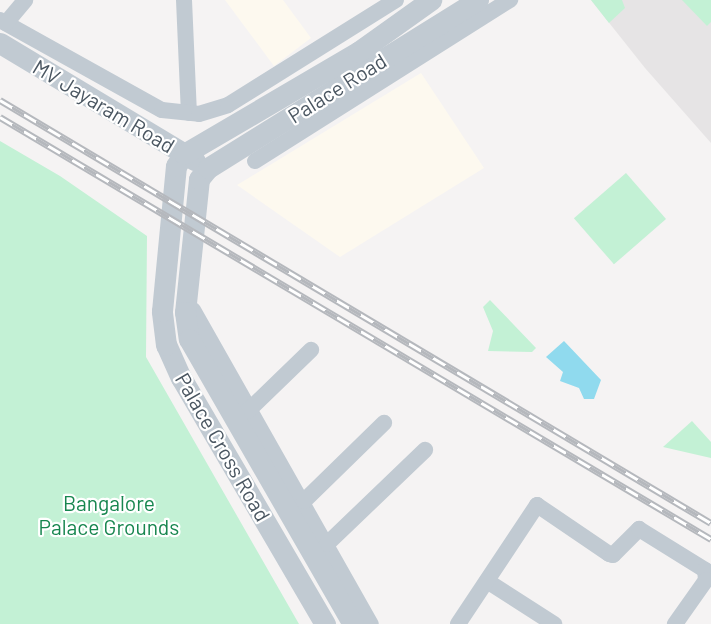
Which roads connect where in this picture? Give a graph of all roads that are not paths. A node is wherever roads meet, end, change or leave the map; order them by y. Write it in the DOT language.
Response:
graph roads {
  1 [pos="25,0"];
  2 [pos="184,0"];
  3 [pos="396,0"];
  4 [pos="432,0"];
  5 [pos="478,0"];
  6 [pos="510,0"];
  7 [pos="2,29"];
  8 [pos="0,57"];
  9 [pos="189,113"];
  10 [pos="180,160"];
  11 [pos="255,161"];
  12 [pos="203,173"];
  13 [pos="168,258"];
  14 [pos="192,260"];
  15 [pos="193,310"];
  16 [pos="311,350"];
  17 [pos="248,411"];
  18 [pos="384,423"];
  19 [pos="425,450"];
  20 [pos="304,501"];
  21 [pos="327,544"];
  22 [pos="487,581"];
  23 [pos="325,624"];
  24 [pos="353,624"];
  25 [pos="371,624"];
  26 [pos="458,624"];
  27 [pos="554,624"];
  28 [pos="675,624"];
  1 -- 7 [label="street"];
  2 -- 9 [label="street"];
  3 -- 9 [label="street"];
  4 -- 10 [label="street, Palace Road"];
  5 -- 12 [label="street, Palace Road"];
  6 -- 11 [label="street"];
  7 -- 9 [label="street"];
  7 -- 10 [label="street, MV Jayaram Road"];
  8 -- 10 [label="street, MV Jayaram Road"];
  10 -- 12 [label="street, MV Jayaram Road"];
  10 -- 13 [label="street, Palace Cross Road"];
  12 -- 14 [label="street, Palace Cross Road"];
  13 -- 14 [label="street"];
  13 -- 23 [label="street, Palace Cross Road"];
  14 -- 24 [label="street, Palace Cross Road"];
  15 -- 17 [label="street"];
  16 -- 17 [label="street"];
  17 -- 20 [label="street"];
  18 -- 20 [label="street"];
  19 -- 21 [label="street"];
  20 -- 21 [label="street"];
  21 -- 25 [label="street"];
  22 -- 26 [label="street"];
  22 -- 27 [label="street"];
  22 -- 28 [label="street"];
}
